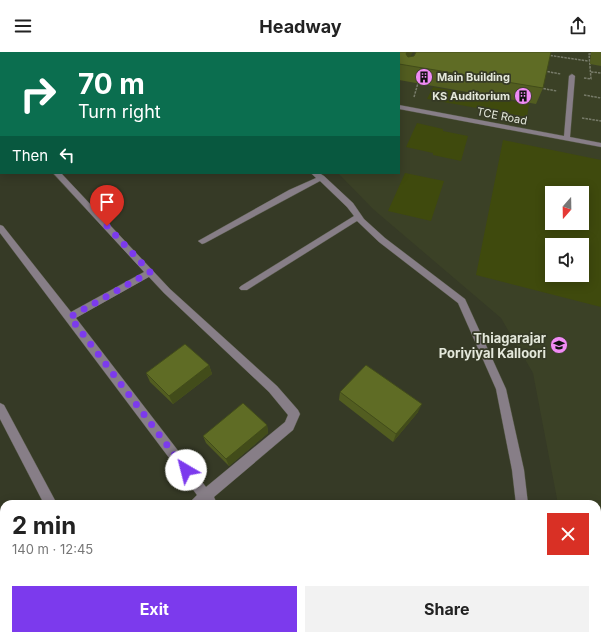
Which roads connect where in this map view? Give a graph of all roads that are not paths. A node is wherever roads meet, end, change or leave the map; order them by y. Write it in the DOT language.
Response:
graph roads {
  1 [pos="572,76"];
  2 [pos="400,107"];
  3 [pos="567,139"];
  4 [pos="601,145"];
  5 [pos="58,174"];
  6 [pos="318,176"];
  7 [pos="358,217"];
  8 [pos="0,228"];
  9 [pos="202,241"];
  10 [pos="150,272"];
  11 [pos="244,288"];
  12 [pos="70,317"];
  13 [pos="0,408"];
  14 [pos="49,500"];
  15 [pos="208,500"];
  16 [pos="522,500"];
  1 -- 3 [label="street"];
  2 -- 3 [label="street, TCE Road"];
  3 -- 4 [label="street, TCE Road"];
  5 -- 10 [label="street"];
  6 -- 7 [label="street"];
  6 -- 9 [label="street"];
  7 -- 11 [label="street"];
  7 -- 16 [label="street"];
  8 -- 12 [label="street"];
  10 -- 12 [label="street"];
  10 -- 15 [label="street"];
  12 -- 15 [label="street"];
  13 -- 14 [label="street"];
}
